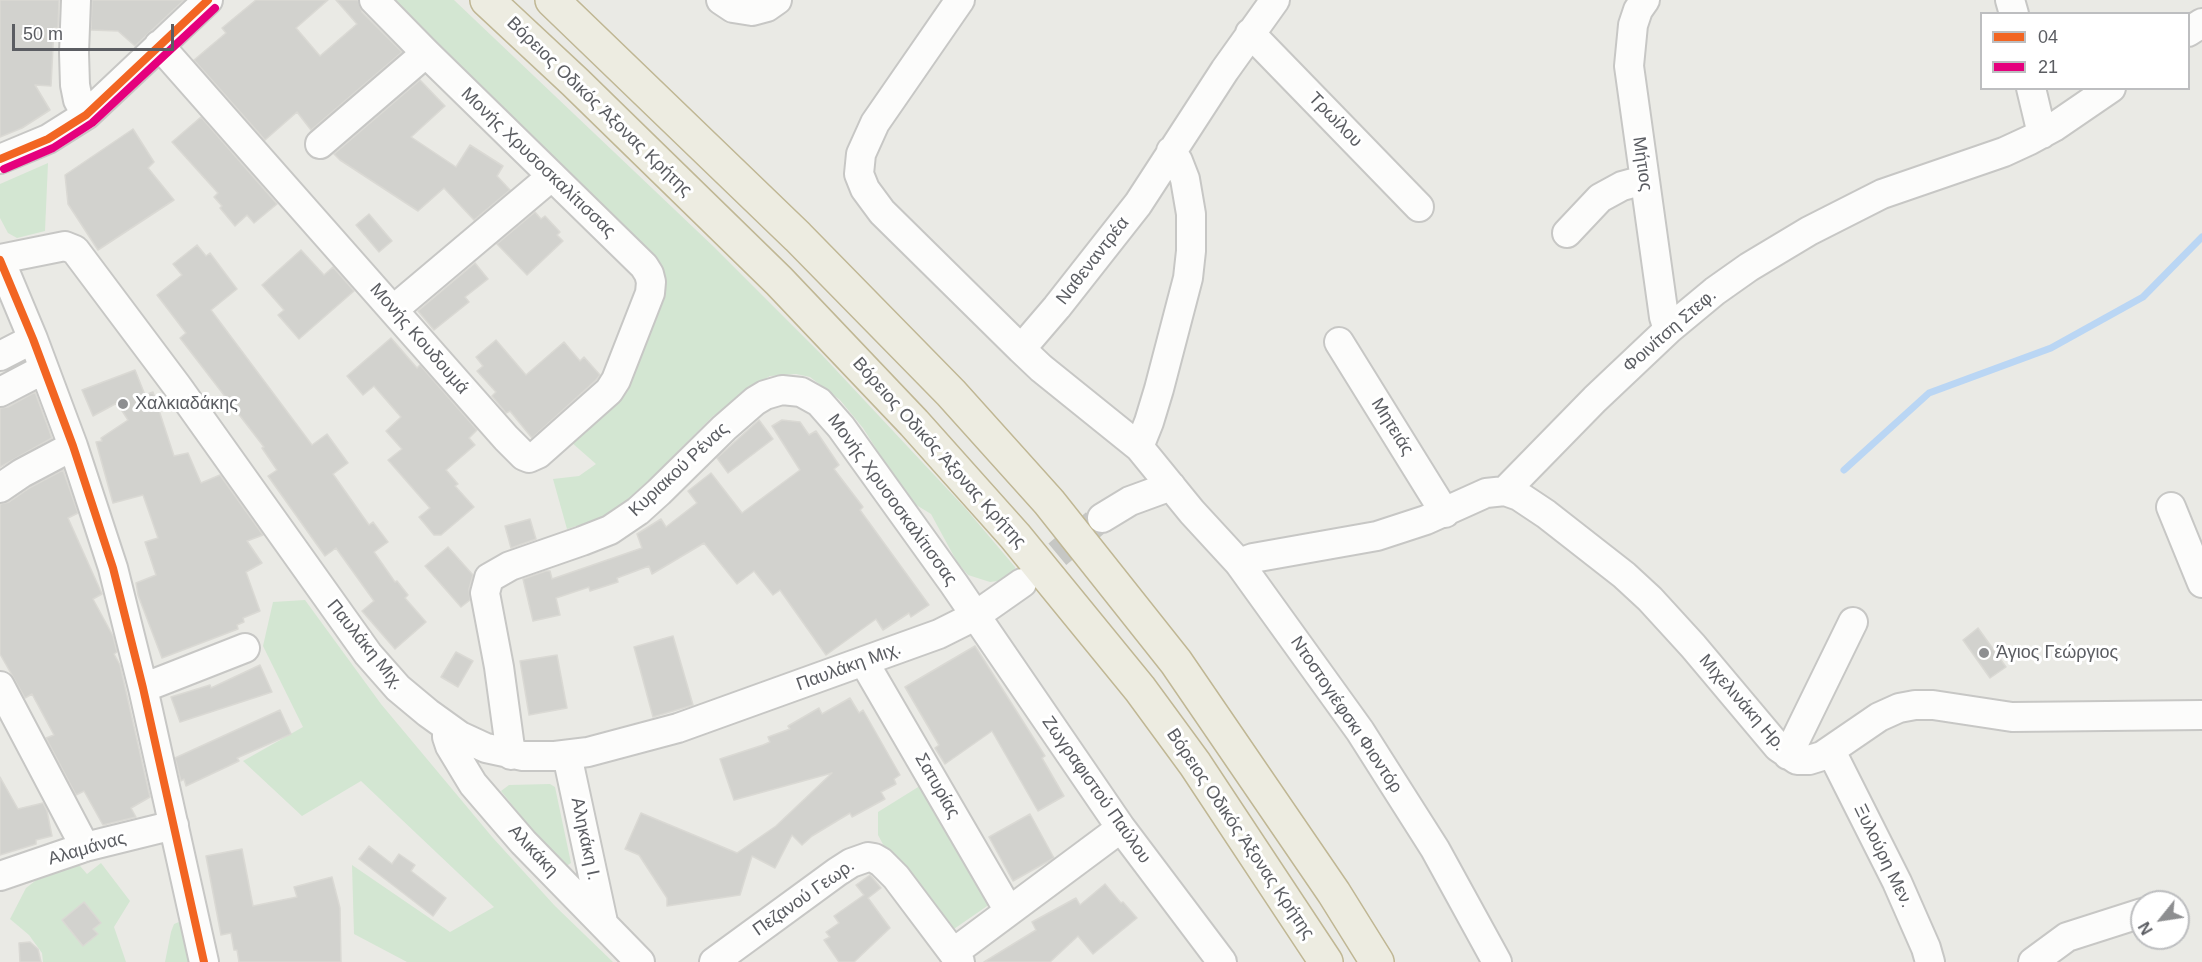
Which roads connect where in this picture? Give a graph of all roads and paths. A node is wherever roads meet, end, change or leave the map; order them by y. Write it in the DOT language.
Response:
graph roads {
  1 [pos="76,0"];
  2 [pos="208,0"];
  3 [pos="374,0"];
  4 [pos="487,0"];
  5 [pos="552,0"];
  6 [pos="721,0"];
  7 [pos="777,0"];
  8 [pos="960,0"];
  9 [pos="1275,0"];
  10 [pos="1645,0"];
  11 [pos="1250,33"];
  12 [pos="159,45"];
  13 [pos="426,53"];
  14 [pos="2031,90"];
  15 [pos="2107,90"];
  16 [pos="86,115"];
  17 [pos="2042,134"];
  18 [pos="320,144"];
  19 [pos="1171,151"];
  20 [pos="0,159"];
  21 [pos="552,176"];
  22 [pos="1644,180"];
  23 [pos="1419,207"];
  24 [pos="1567,234"];
  25 [pos="2,268"];
  26 [pos="649,274"];
  27 [pos="393,310"];
  28 [pos="1668,330"];
  29 [pos="33,339"];
  30 [pos="1339,342"];
  31 [pos="1021,349"];
  32 [pos="0,356"];
  33 [pos="44,369"];
  34 [pos="0,392"];
  35 [pos="801,392"];
  36 [pos="72,446"];
  37 [pos="1139,447"];
  38 [pos="1171,486"];
  39 [pos="0,488"];
  40 [pos="1505,491"];
  41 [pos="2171,507"];
  42 [pos="1445,513"];
  43 [pos="1102,518"];
  44 [pos="1239,563"];
  45 [pos="1022,583"];
  46 [pos="2202,584"];
  47 [pos="975,616"];
  48 [pos="1853,622"];
  49 [pos="245,648"];
  50 [pos="864,662"];
  51 [pos="0,686"];
  52 [pos="143,688"];
  53 [pos="2202,715"];
  54 [pos="447,728"];
  55 [pos="1831,751"];
  56 [pos="511,755"];
  57 [pos="567,755"];
  58 [pos="1788,755"];
  59 [pos="174,825"];
  60 [pos="1121,828"];
  61 [pos="85,847"];
  62 [pos="0,876"];
  63 [pos="1009,911"];
  64 [pos="2130,917"];
  65 [pos="603,922"];
  66 [pos="956,957"];
  67 [pos="204,962"];
  68 [pos="640,962"];
  69 [pos="714,962"];
  70 [pos="1222,962"];
  71 [pos="1326,962"];
  72 [pos="1377,962"];
  73 [pos="1497,962"];
  74 [pos="1930,962"];
  75 [pos="2033,962"];
  1 -- 16 [label="street"];
  2 -- 12 [label="street"];
  3 -- 13 [label="street, Μονής Χρυσοσκαλίτισσας"];
  4 -- 71 [label="highway, Βόρειος Οδικός Άξονας Κρήτης"];
  5 -- 72 [label="highway"];
  6 -- 7 [label="street"];
  8 -- 31 [label="street"];
  9 -- 11 [label="street, Ναθεναντρέα"];
  10 -- 22 [label="street, Μήτιος"];
  11 -- 19 [label="street, Ναθεναντρέα"];
  11 -- 23 [label="street, Τρωίλου"];
  12 -- 16 [label="street"];
  12 -- 27 [label="street, Μονής Κουδουμά"];
  13 -- 18 [label="street"];
  13 -- 21 [label="street, Μονής Χρυσοσκαλίτισσας"];
  14 -- 17 [label="street"];
  15 -- 17 [label="street, Φοινίτση Στεφ."];
  16 -- 20 [label="street"];
  17 -- 28 [label="street, Φοινίτση Στεφ."];
  19 -- 31 [label="street, Ναθεναντρέα"];
  19 -- 37 [label="street"];
  21 -- 26 [label="street, Μονής Χρυσοσκαλίτισσας"];
  21 -- 27 [label="street"];
  22 -- 24 [label="street"];
  22 -- 28 [label="street, Μήτιος"];
  25 -- 29 [label="street"];
  25 -- 54 [label="street, Παυλάκη Μιχ."];
  26 -- 27 [label="street, Μονής Κουδουμά"];
  28 -- 40 [label="street, Φοινίτση Στεφ."];
  29 -- 32 [label="street"];
  29 -- 33 [label="street"];
  30 -- 42 [label="street, Μητειάς"];
  31 -- 37 [label="street"];
  33 -- 34 [label="street"];
  33 -- 36 [label="street"];
  35 -- 47 [label="street, Μονής Χρυσοσκαλίτισσας"];
  35 -- 56 [label="street, Κυριακού Ρένας"];
  36 -- 39 [label="street"];
  36 -- 52 [label="street"];
  37 -- 38 [label="street"];
  38 -- 43 [label="street"];
  38 -- 44 [label="street, Ντοστογιέφσκι Φιοντόρ"];
  40 -- 42 [label="street"];
  40 -- 58 [label="street, Μιχελινάκη Ηρ."];
  41 -- 46 [label="street"];
  42 -- 44 [label="street"];
  44 -- 73 [label="street, Ντοστογιέφσκι Φιοντόρ"];
  45 -- 47 [label="street, Παυλάκη Μιχ."];
  47 -- 50 [label="street, Παυλάκη Μιχ."];
  47 -- 60 [label="street, Ζωγραφιστού Παύλου"];
  48 -- 58 [label="street"];
  49 -- 52 [label="street"];
  50 -- 57 [label="street, Παυλάκη Μιχ."];
  50 -- 63 [label="street, Σατυρίας"];
  51 -- 61 [label="street"];
  52 -- 59 [label="street"];
  53 -- 55 [label="street, Μιχελινάκη Ηρ."];
  54 -- 56 [label="street, Παυλάκη Μιχ."];
  54 -- 65 [label="street, Αλικάκη"];
  55 -- 58 [label="street, Μιχελινάκη Ηρ."];
  55 -- 74 [label="street, Ξυλούρη Μεν."];
  56 -- 57 [label="street, Παυλάκη Μιχ."];
  57 -- 65 [label="street, Αληκάκη Ι."];
  59 -- 61 [label="street, Αλαμάνας"];
  59 -- 67 [label="street"];
  60 -- 63 [label="street"];
  60 -- 70 [label="street, Ζωγραφιστού Παύλου"];
  61 -- 62 [label="street, Αλαμάνας"];
  63 -- 66 [label="street"];
  64 -- 75 [label="street"];
  65 -- 68 [label="street, Αλικάκη"];
  66 -- 69 [label="street, Πεζανού Γεωρ."];
}
